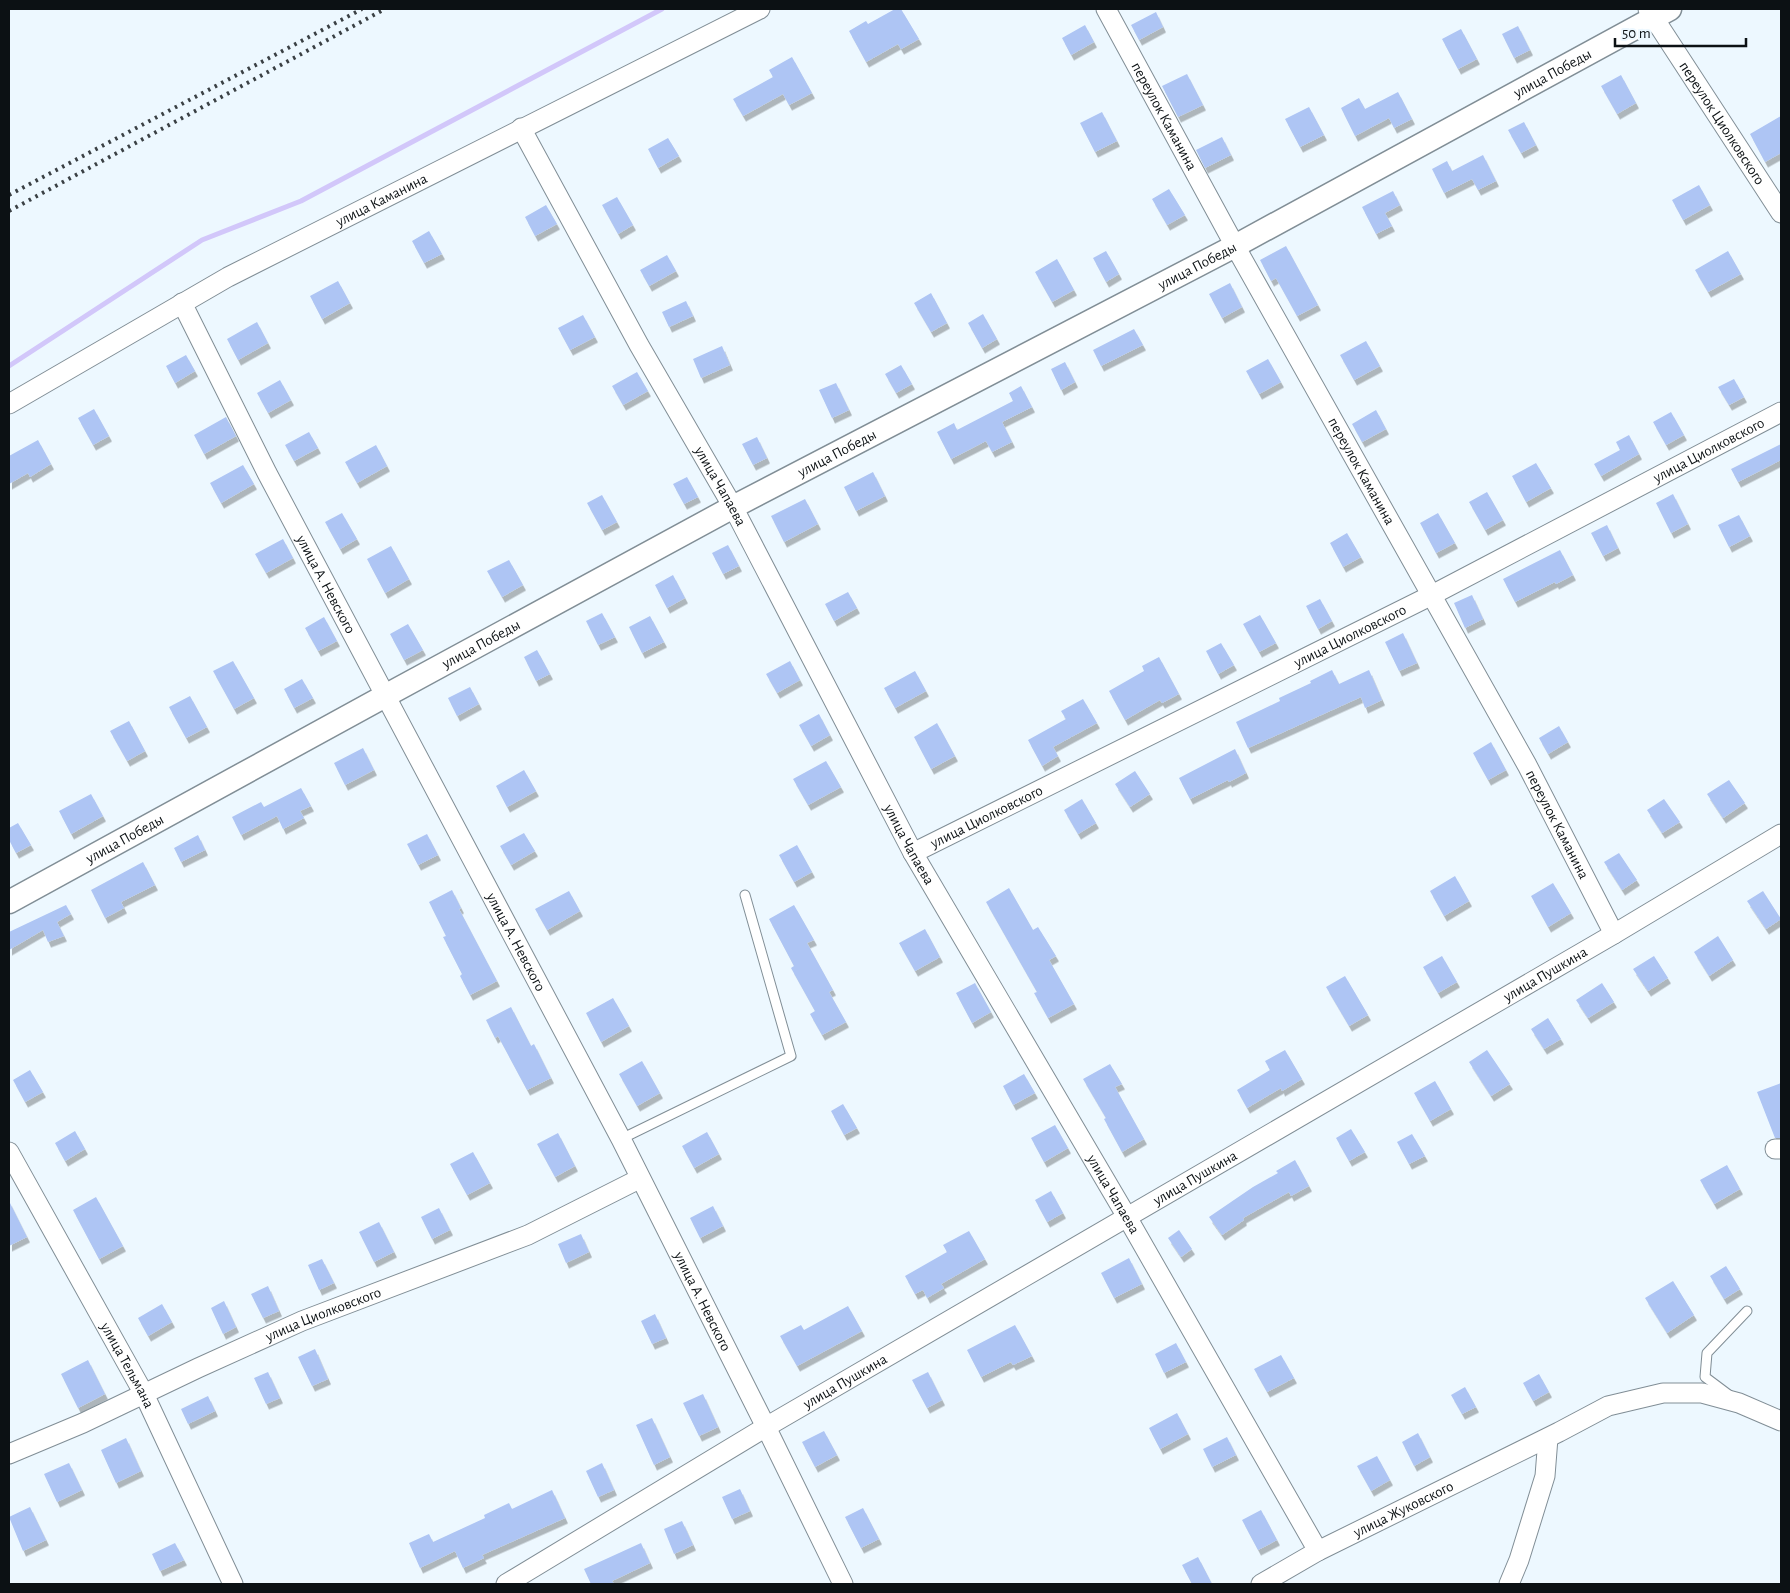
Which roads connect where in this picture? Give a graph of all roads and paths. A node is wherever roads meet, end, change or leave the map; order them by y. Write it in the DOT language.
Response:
graph roads {
  1 [pos="760,9"];
  2 [pos="1106,9"];
  3 [pos="1657,12"];
  4 [pos="521,128"];
  5 [pos="1781,213"];
  6 [pos="1235,246"];
  7 [pos="182,303"];
  8 [pos="9,404"];
  9 [pos="1781,412"];
  10 [pos="733,507"];
  11 [pos="1432,595"];
  12 [pos="385,696"];
  13 [pos="1781,834"];
  14 [pos="913,852"];
  15 [pos="744,895"];
  16 [pos="9,902"];
  17 [pos="1614,934"];
  18 [pos="620,1139"];
  19 [pos="9,1152"];
  20 [pos="639,1179"];
  21 [pos="1126,1217"];
  22 [pos="1747,1311"];
  23 [pos="144,1394"];
  24 [pos="1739,1403"];
  25 [pos="1781,1421"];
  26 [pos="766,1427"];
  27 [pos="1548,1438"];
  28 [pos="9,1454"];
  29 [pos="1318,1551"];
  30 [pos="233,1584"];
  31 [pos="506,1584"];
  32 [pos="843,1584"];
  33 [pos="1261,1584"];
  34 [pos="1509,1584"];
  1 -- 4 [label="street, улица Каманина"];
  2 -- 6 [label="street, переулок Каманина"];
  3 -- 5 [label="street, переулок Циолковского"];
  3 -- 6 [label="street, улица Победы"];
  4 -- 7 [label="street, улица Каманина"];
  4 -- 10 [label="street, улица Чапаева"];
  6 -- 10 [label="street, улица Победы"];
  6 -- 11 [label="street, переулок Каманина"];
  7 -- 8 [label="street, улица Каманина"];
  7 -- 12 [label="street, улица А. Невского"];
  9 -- 11 [label="street, улица Циолковского"];
  10 -- 12 [label="street, улица Победы"];
  10 -- 14 [label="street, улица Чапаева"];
  11 -- 14 [label="street, улица Циолковского"];
  11 -- 17 [label="street, переулок Каманина"];
  12 -- 16 [label="street, улица Победы"];
  12 -- 18 [label="street, улица А. Невского"];
  13 -- 17 [label="street, улица Пушкина"];
  14 -- 21 [label="street, улица Чапаева"];
  15 -- 18 [label="lane"];
  17 -- 21 [label="street, улица Пушкина"];
  18 -- 20 [label="street, улица А. Невского"];
  19 -- 23 [label="street, улица Тельмана"];
  20 -- 23 [label="street, улица Циолковского"];
  20 -- 26 [label="street, улица А. Невского"];
  21 -- 26 [label="street, улица Пушкина"];
  21 -- 29 [label="street, улица Чапаева"];
  22 -- 24 [label="lane"];
  23 -- 28 [label="street, улица Циолковского"];
  23 -- 30 [label="street, улица Тельмана"];
  24 -- 25 [label="street, улица Жуковского"];
  24 -- 27 [label="street, улица Жуковского"];
  26 -- 31 [label="street, улица Пушкина"];
  26 -- 32 [label="street, улица А. Невского"];
  27 -- 29 [label="street, улица Жуковского"];
  27 -- 34 [label="street"];
  29 -- 33 [label="street, улица Жуковского"];
}
